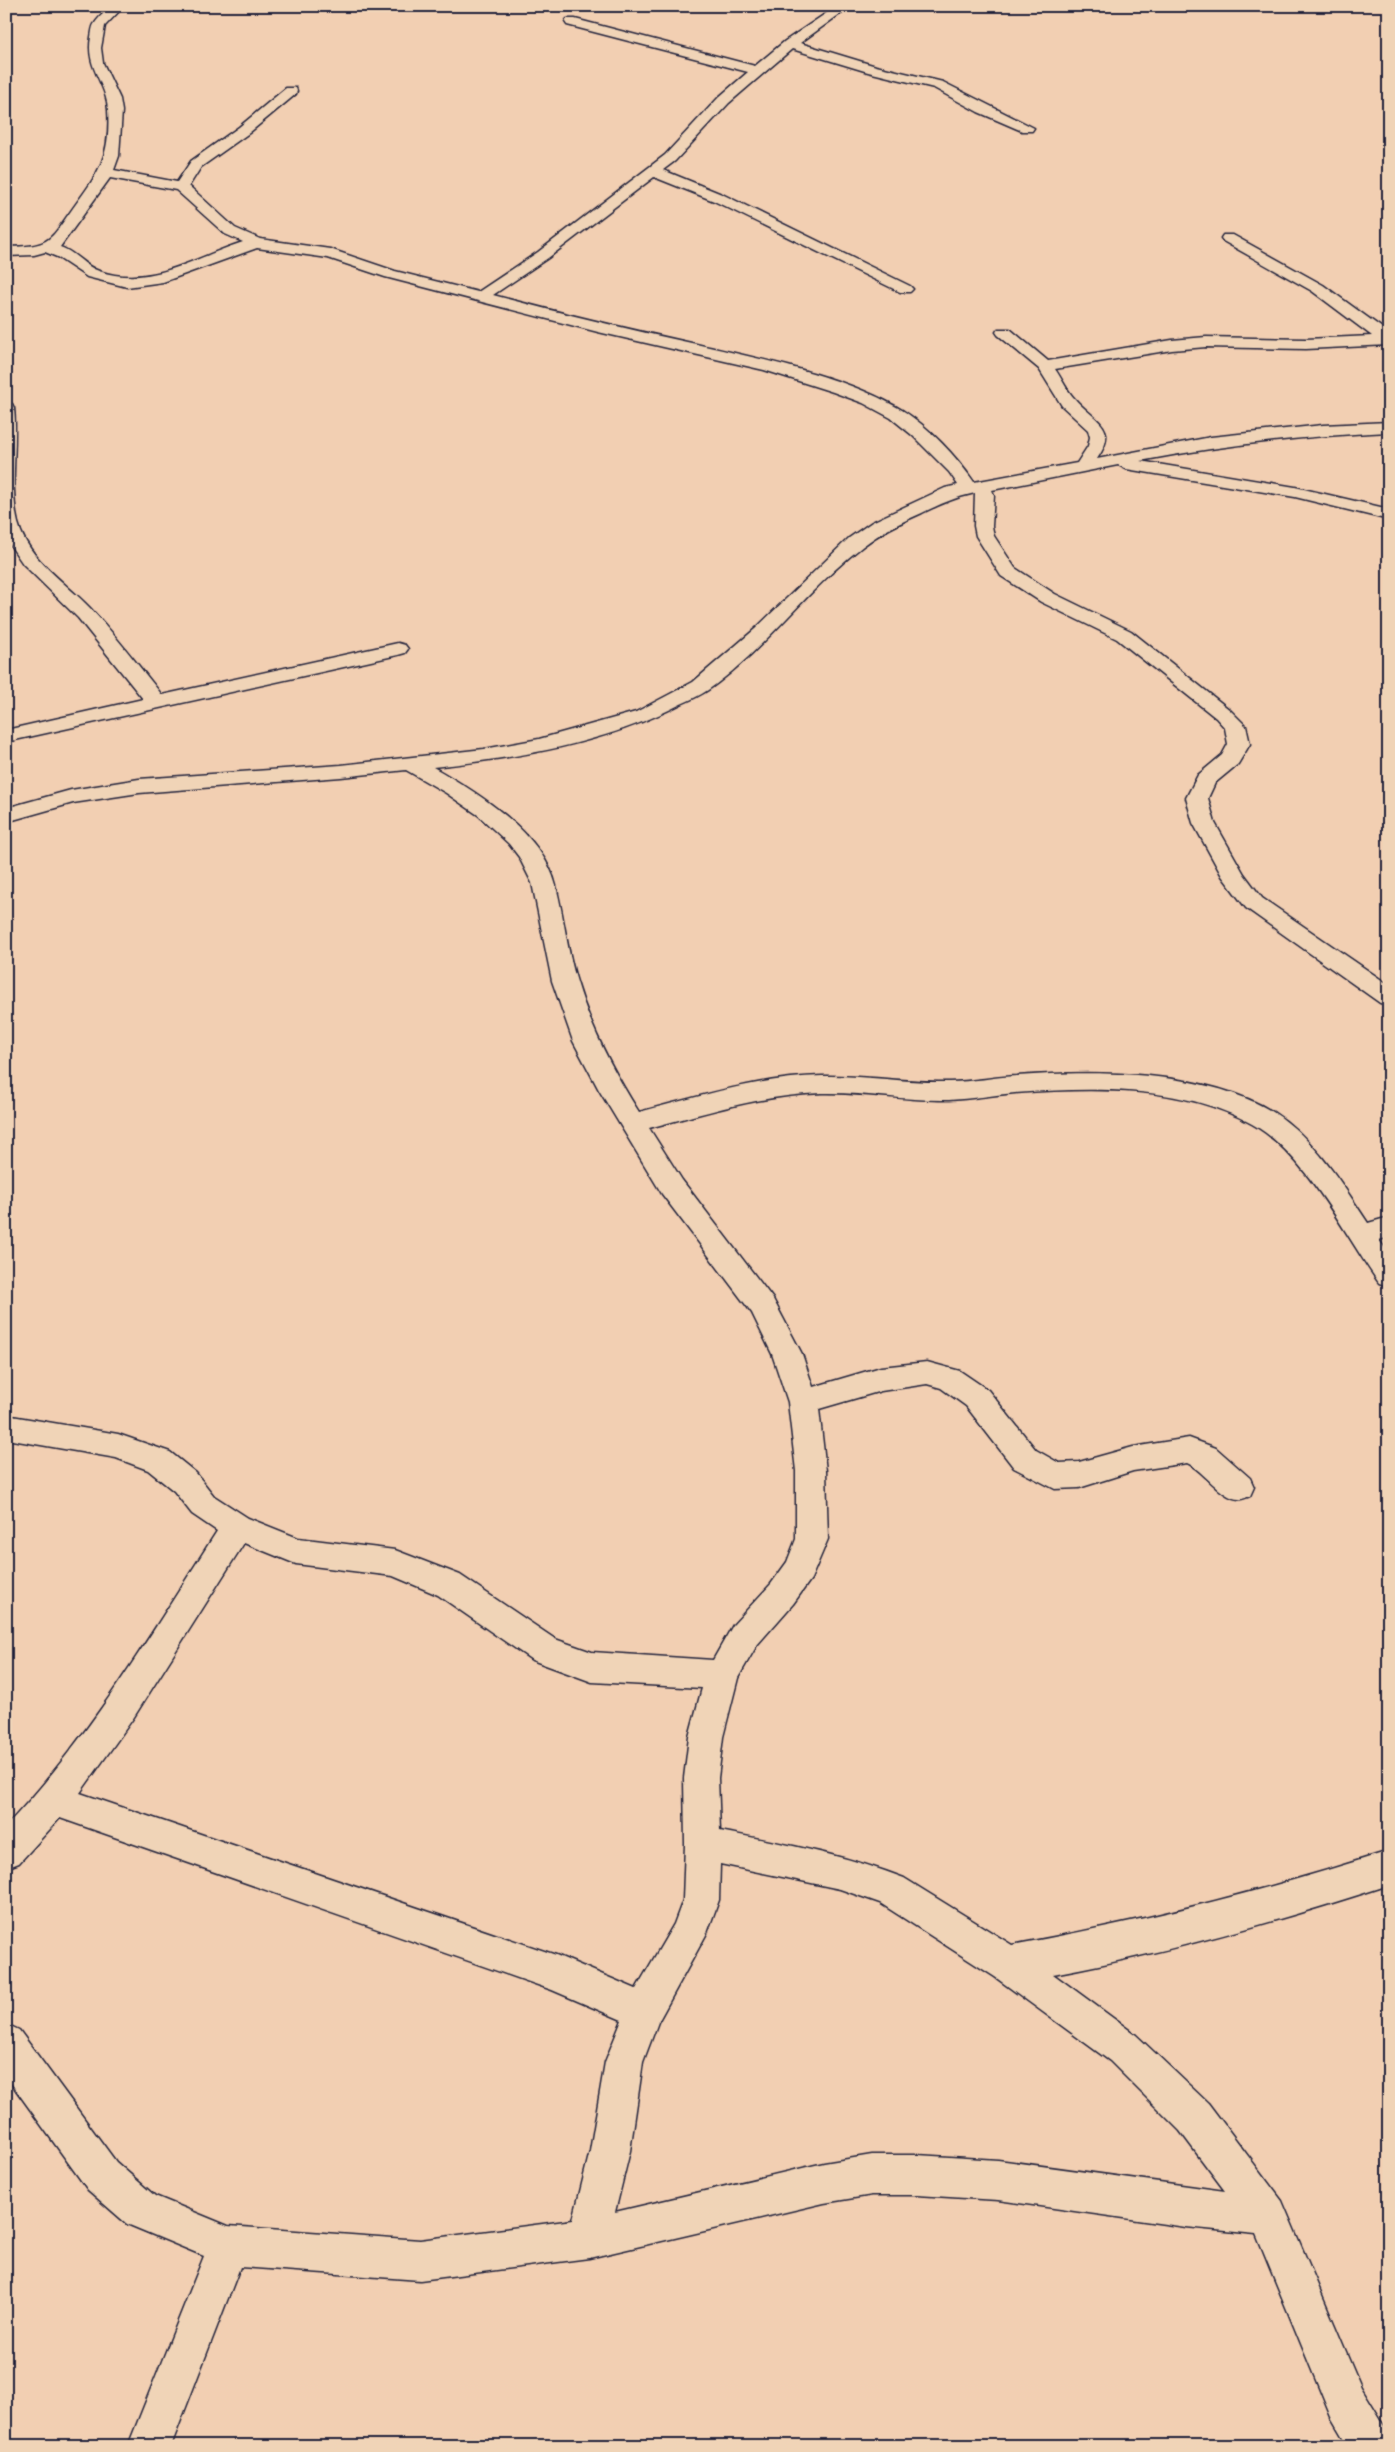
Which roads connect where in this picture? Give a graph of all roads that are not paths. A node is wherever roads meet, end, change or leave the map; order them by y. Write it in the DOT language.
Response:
graph roads {
  1 [pos="118,6"];
  2 [pos="845,6"];
  3 [pos="571,22"];
  4 [pos="789,44"];
  5 [pos="758,71"];
  6 [pos="291,91"];
  7 [pos="1027,128"];
  8 [pos="193,168"];
  9 [pos="653,170"];
  10 [pos="106,173"];
  11 [pos="135,177"];
  12 [pos="181,187"];
  13 [pos="1228,238"];
  14 [pos="256,243"];
  15 [pos="46,248"];
  16 [pos="6,252"];
  17 [pos="905,289"];
  18 [pos="480,297"];
  19 [pos="1004,332"];
  20 [pos="1389,340"];
  21 [pos="1044,366"];
  22 [pos="6,408"];
  23 [pos="1389,427"];
  24 [pos="1110,461"];
  25 [pos="1083,466"];
  26 [pos="974,486"];
  27 [pos="1389,516"];
  28 [pos="11,541"];
  29 [pos="398,649"];
  30 [pos="157,703"];
  31 [pos="6,736"];
  32 [pos="411,764"];
  33 [pos="6,815"];
  34 [pos="1389,997"];
  35 [pos="632,1123"];
  36 [pos="1389,1227"];
  37 [pos="1361,1236"];
  38 [pos="1389,1276"];
  39 [pos="803,1402"];
  40 [pos="6,1427"];
  41 [pos="1239,1487"];
  42 [pos="237,1527"];
  43 [pos="722,1675"];
  44 [pos="54,1800"];
  45 [pos="704,1844"];
  46 [pos="6,1851"];
  47 [pos="1389,1868"];
  48 [pos="1008,1964"];
  49 [pos="644,2011"];
  50 [pos="6,2043"];
  51 [pos="1268,2215"];
  52 [pos="589,2238"];
  53 [pos="228,2246"];
  54 [pos="149,2446"];
  55 [pos="1373,2446"];
  1 -- 10 [label="street"];
  2 -- 4 [label="street"];
  3 -- 5 [label="street"];
  4 -- 5 [label="street"];
  4 -- 7 [label="street"];
  5 -- 9 [label="street"];
  6 -- 8 [label="street"];
  8 -- 11 [label="street"];
  8 -- 12 [label="street"];
  9 -- 17 [label="street"];
  9 -- 18 [label="street"];
  10 -- 11 [label="street"];
  10 -- 15 [label="street"];
  11 -- 12 [label="street"];
  12 -- 14 [label="street"];
  13 -- 20 [label="street"];
  14 -- 15 [label="street"];
  14 -- 18 [label="street"];
  15 -- 16 [label="street"];
  18 -- 26 [label="street"];
  19 -- 21 [label="street"];
  20 -- 21 [label="street"];
  21 -- 25 [label="street"];
  22 -- 28 [label="street"];
  23 -- 24 [label="street"];
  24 -- 25 [label="street"];
  24 -- 27 [label="street"];
  25 -- 26 [label="street"];
  26 -- 32 [label="street"];
  26 -- 34 [label="street"];
  28 -- 30 [label="street"];
  29 -- 30 [label="street"];
  30 -- 31 [label="street"];
  32 -- 33 [label="street"];
  32 -- 35 [label="street"];
  35 -- 37 [label="street"];
  35 -- 39 [label="street"];
  36 -- 37 [label="street"];
  37 -- 38 [label="street"];
  39 -- 41 [label="street"];
  39 -- 43 [label="street"];
  40 -- 42 [label="street"];
  42 -- 43 [label="street"];
  42 -- 44 [label="street"];
  43 -- 45 [label="street"];
  44 -- 46 [label="street"];
  44 -- 49 [label="street"];
  45 -- 48 [label="street"];
  45 -- 49 [label="street"];
  47 -- 48 [label="street"];
  48 -- 51 [label="street"];
  49 -- 52 [label="street"];
  50 -- 53 [label="street"];
  51 -- 52 [label="street"];
  51 -- 55 [label="street"];
  52 -- 53 [label="street"];
  53 -- 54 [label="street"];
}
